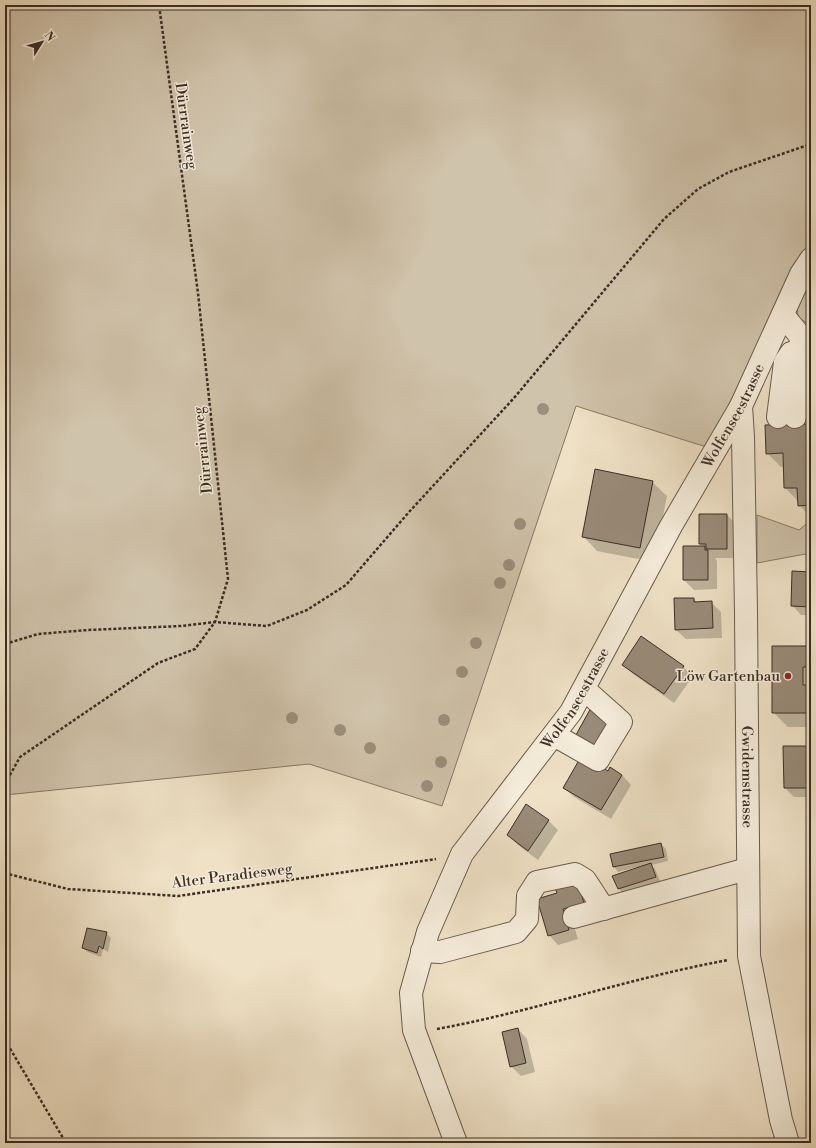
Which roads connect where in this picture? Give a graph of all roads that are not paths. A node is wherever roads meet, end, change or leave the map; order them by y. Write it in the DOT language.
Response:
graph roads {
  1 [pos="811,259"];
  2 [pos="783,315"];
  3 [pos="741,406"];
  4 [pos="786,417"];
  5 [pos="584,689"];
  6 [pos="554,735"];
  7 [pos="747,868"];
  8 [pos="604,909"];
  9 [pos="574,917"];
  10 [pos="422,951"];
  11 [pos="456,1143"];
  12 [pos="788,1143"];
  1 -- 2 [label="street, Wolfenseestrasse"];
  2 -- 3 [label="street, Wolfenseestrasse"];
  2 -- 4 [label="street"];
  3 -- 5 [label="street, Wolfenseestrasse"];
  3 -- 7 [label="street, Gwidemstrasse"];
  5 -- 6 [label="street, Wolfenseestrasse"];
  5 -- 6 [label="street"];
  6 -- 10 [label="street, Wolfenseestrasse"];
  7 -- 8 [label="street"];
  7 -- 12 [label="street, Gwidemstrasse"];
  8 -- 9 [label="street"];
  8 -- 10 [label="street"];
  10 -- 11 [label="street, Wolfenseestrasse"];
}
